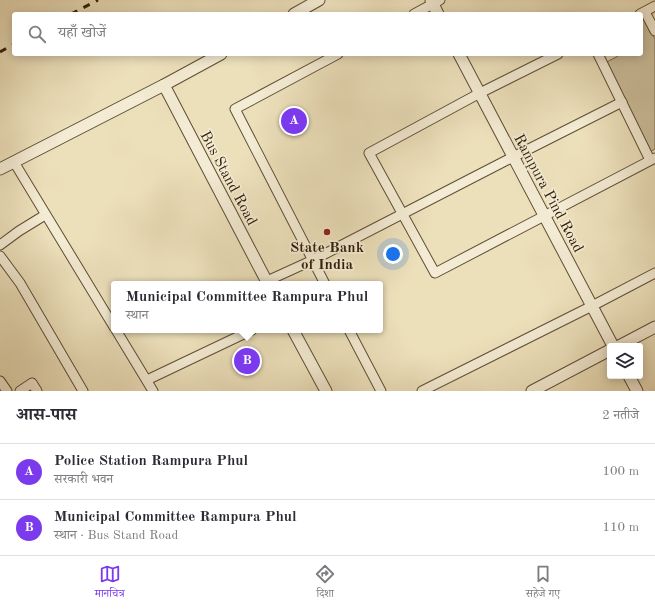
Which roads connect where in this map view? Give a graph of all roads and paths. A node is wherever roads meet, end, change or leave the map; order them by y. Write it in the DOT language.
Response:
graph roads {
  1 [pos="319,0"];
  2 [pos="435,1"];
  3 [pos="655,6"];
  4 [pos="298,12"];
  5 [pos="417,12"];
  6 [pos="438,12"];
  7 [pos="643,13"];
  8 [pos="655,31"];
  9 [pos="217,56"];
  10 [pos="334,56"];
  11 [pos="460,56"];
  12 [pos="554,56"];
  13 [pos="599,56"];
  14 [pos="164,85"];
  15 [pos="480,93"];
  16 [pos="622,102"];
  17 [pos="513,157"];
  18 [pos="653,159"];
  19 [pos="14,162"];
  20 [pos="0,170"];
  21 [pos="402,214"];
  22 [pos="45,215"];
  23 [pos="544,216"];
  24 [pos="0,245"];
  25 [pos="0,256"];
  26 [pos="313,260"];
  27 [pos="655,273"];
  28 [pos="266,281"];
  29 [pos="271,281"];
  30 [pos="324,281"];
  31 [pos="592,306"];
  32 [pos="111,322"];
  33 [pos="655,328"];
  34 [pos="118,333"];
  35 [pos="246,333"];
  36 [pos="295,333"];
  37 [pos="351,333"];
  38 [pos="611,343"];
  39 [pos="625,343"];
  40 [pos="607,352"];
  41 [pos="631,379"];
  42 [pos="147,380"];
  43 [pos="0,381"];
  44 [pos="7,391"];
  45 [pos="20,391"];
  46 [pos="37,391"];
  47 [pos="82,391"];
  48 [pos="153,391"];
  49 [pos="326,391"];
  50 [pos="381,391"];
  51 [pos="422,391"];
  52 [pos="532,391"];
  53 [pos="637,391"];
  1 -- 4 [label="street"];
  2 -- 5 [label="street"];
  2 -- 6 [label="street"];
  3 -- 7 [label="street"];
  7 -- 8 [label="street"];
  9 -- 14 [label="street"];
  10 -- 26 [label="street"];
  11 -- 15 [label="street, Rampura Pind Road"];
  12 -- 15 [label="street"];
  13 -- 16 [label="street"];
  14 -- 19 [label="street"];
  14 -- 28 [label="street, Bus Stand Road"];
  15 -- 17 [label="street, Rampura Pind Road"];
  15 -- 21 [label="street"];
  16 -- 17 [label="street"];
  16 -- 18 [label="street"];
  17 -- 21 [label="street"];
  17 -- 23 [label="street, Rampura Pind Road"];
  18 -- 23 [label="street"];
  19 -- 20 [label="street"];
  19 -- 22 [label="street"];
  21 -- 23 [label="street"];
  21 -- 26 [label="street"];
  22 -- 24 [label="street"];
  22 -- 32 [label="street"];
  23 -- 31 [label="street, Rampura Pind Road"];
  25 -- 47 [label="street"];
  26 -- 29 [label="street"];
  26 -- 30 [label="street"];
  27 -- 31 [label="street"];
  31 -- 38 [label="street, Rampura Pind Road"];
  31 -- 51 [label="street"];
  33 -- 39 [label="street"];
  34 -- 42 [label="street"];
  35 -- 42 [label="street"];
  36 -- 49 [label="street"];
  37 -- 50 [label="street"];
  40 -- 52 [label="street"];
  41 -- 53 [label="street"];
  42 -- 48 [label="street"];
  43 -- 44 [label="street"];
  45 -- 46 [label="street"];
}
